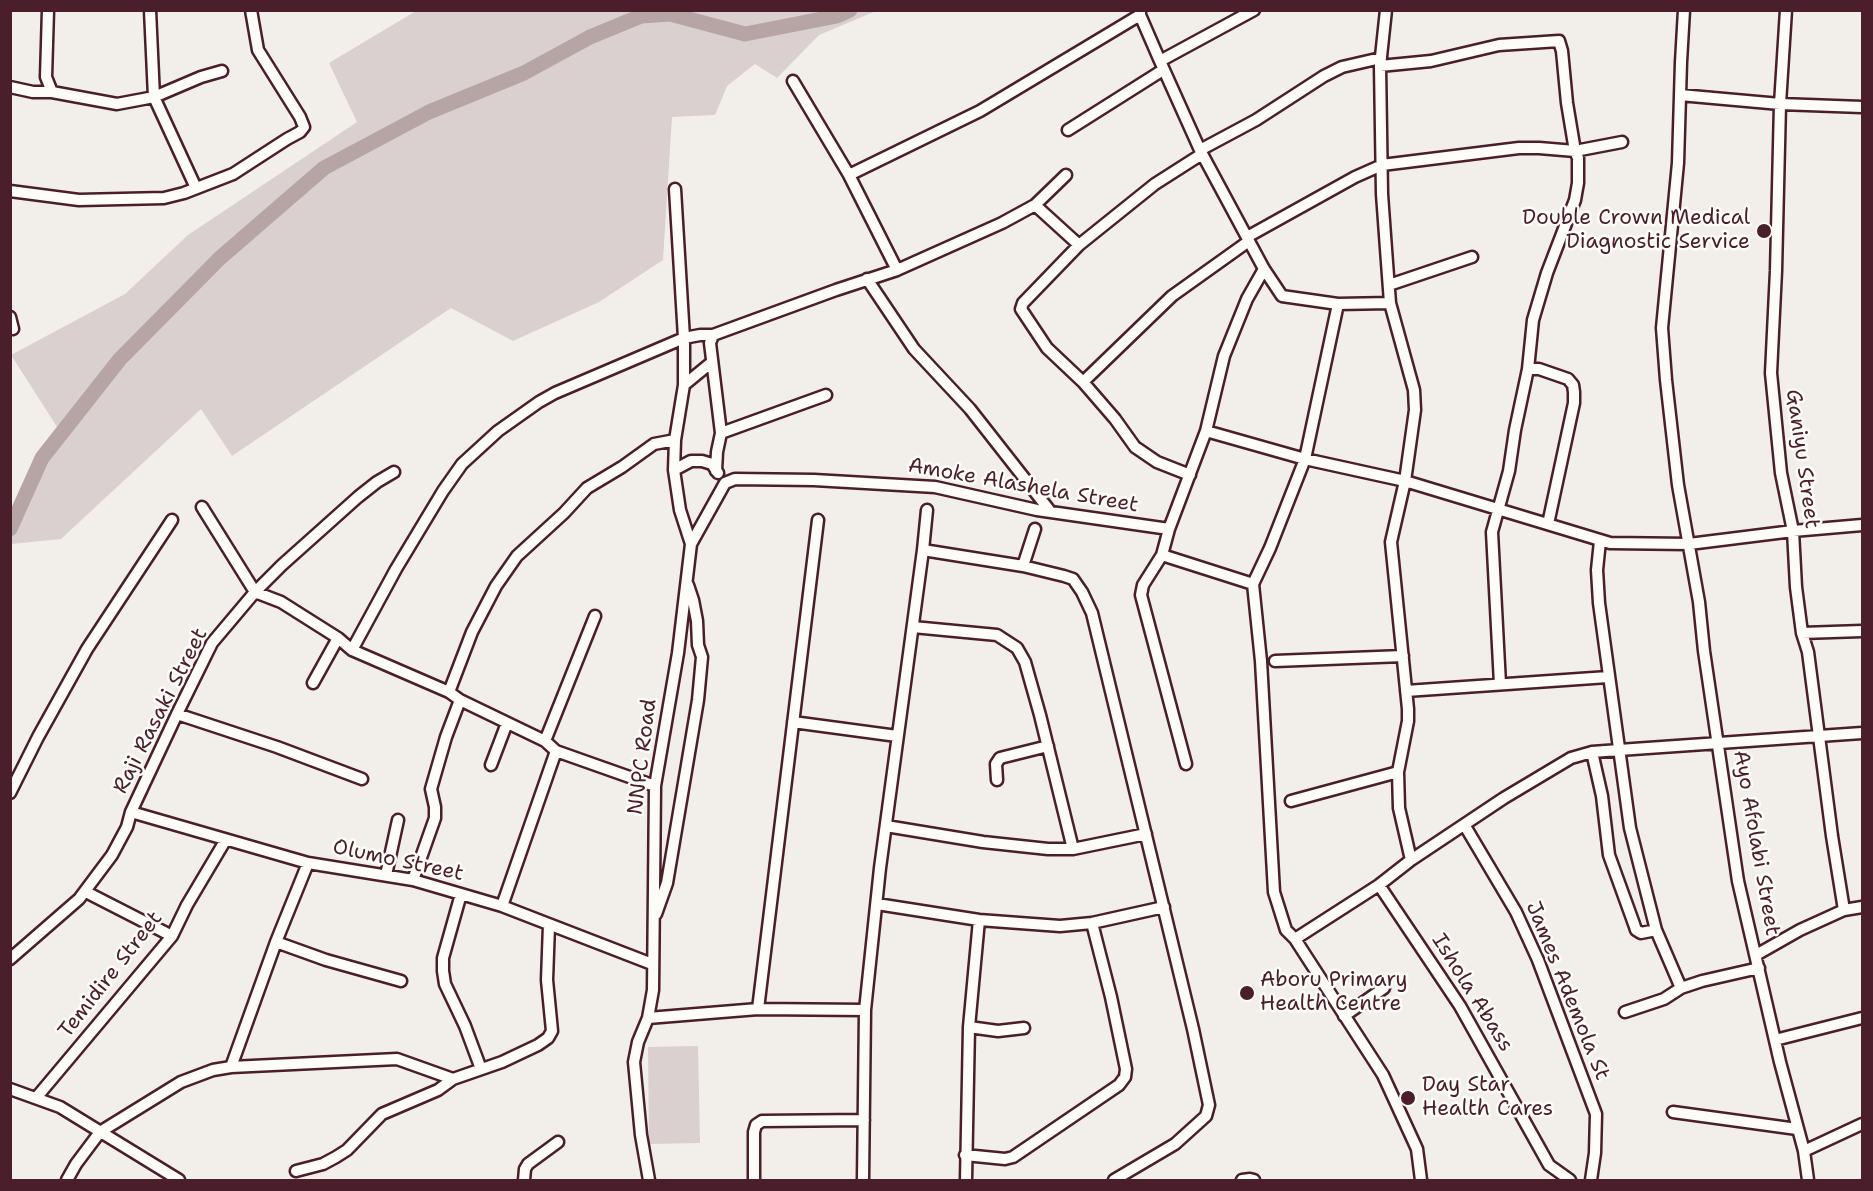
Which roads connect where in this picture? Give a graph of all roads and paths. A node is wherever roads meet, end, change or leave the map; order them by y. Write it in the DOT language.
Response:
graph roads {
  1 [pos="48,10"];
  2 [pos="150,10"];
  3 [pos="251,10"];
  4 [pos="1254,10"];
  5 [pos="1386,10"];
  6 [pos="1677,10"];
  7 [pos="1684,10"];
  8 [pos="1786,10"];
  9 [pos="1140,13"];
  10 [pos="1682,53"];
  11 [pos="1381,62"];
  12 [pos="1162,65"];
  13 [pos="222,71"];
  14 [pos="793,81"];
  15 [pos="10,87"];
  16 [pos="52,92"];
  17 [pos="1680,95"];
  18 [pos="154,97"];
  19 [pos="1780,104"];
  20 [pos="1863,107"];
  21 [pos="1068,130"];
  22 [pos="1622,142"];
  23 [pos="1575,151"];
  24 [pos="1201,152"];
  25 [pos="1382,165"];
  26 [pos="849,175"];
  27 [pos="1066,175"];
  28 [pos="196,188"];
  29 [pos="675,189"];
  30 [pos="10,191"];
  31 [pos="1035,205"];
  32 [pos="1248,239"];
  33 [pos="1080,245"];
  34 [pos="1472,257"];
  35 [pos="1264,269"];
  36 [pos="897,270"];
  37 [pos="867,279"];
  38 [pos="1389,285"];
  39 [pos="1390,303"];
  40 [pos="1338,304"];
  41 [pos="713,335"];
  42 [pos="684,338"];
  43 [pos="712,362"];
  44 [pos="1528,369"];
  45 [pos="1083,382"];
  46 [pos="684,385"];
  47 [pos="826,395"];
  48 [pos="1206,431"];
  49 [pos="721,433"];
  50 [pos="675,440"];
  51 [pos="1305,459"];
  52 [pos="674,470"];
  53 [pos="716,471"];
  54 [pos="394,472"];
  55 [pos="1190,475"];
  56 [pos="1405,481"];
  57 [pos="725,483"];
  58 [pos="202,507"];
  59 [pos="927,510"];
  60 [pos="1500,510"];
  61 [pos="1050,511"];
  62 [pos="172,520"];
  63 [pos="818,520"];
  64 [pos="1548,524"];
  65 [pos="1863,525"];
  66 [pos="1035,529"];
  67 [pos="1169,529"];
  68 [pos="1793,531"];
  69 [pos="1600,541"];
  70 [pos="691,544"];
  71 [pos="1689,544"];
  72 [pos="923,550"];
  73 [pos="1161,555"];
  74 [pos="1023,566"];
  75 [pos="687,582"];
  76 [pos="1252,584"];
  77 [pos="255,592"];
  78 [pos="595,616"];
  79 [pos="912,627"];
  80 [pos="1863,631"];
  81 [pos="1802,633"];
  82 [pos="338,638"];
  83 [pos="698,645"];
  84 [pos="352,650"];
  85 [pos="678,653"];
  86 [pos="1403,656"];
  87 [pos="1275,660"];
  88 [pos="1608,677"];
  89 [pos="313,683"];
  90 [pos="1500,684"];
  91 [pos="1406,691"];
  92 [pos="448,692"];
  93 [pos="460,700"];
  94 [pos="177,714"];
  95 [pos="793,722"];
  96 [pos="507,723"];
  97 [pos="1863,733"];
  98 [pos="1819,735"];
  99 [pos="897,736"];
  100 [pos="544,741"];
  101 [pos="1718,741"];
  102 [pos="1047,746"];
  103 [pos="1619,750"];
  104 [pos="556,751"];
  105 [pos="1592,752"];
  106 [pos="1186,764"];
  107 [pos="490,765"];
  108 [pos="1398,772"];
  109 [pos="362,778"];
  110 [pos="998,780"];
  111 [pos="655,786"];
  112 [pos="10,793"];
  113 [pos="1291,801"];
  114 [pos="131,812"];
  115 [pos="398,820"];
  116 [pos="886,826"];
  117 [pos="1465,826"];
  118 [pos="1146,834"];
  119 [pos="225,841"];
  120 [pos="1073,849"];
  121 [pos="1411,860"];
  122 [pos="308,863"];
  123 [pos="386,875"];
  124 [pos="413,880"];
  125 [pos="1379,885"];
  126 [pos="86,892"];
  127 [pos="461,894"];
  128 [pos="877,904"];
  129 [pos="501,906"];
  130 [pos="1863,906"];
  131 [pos="1164,907"];
  132 [pos="1844,910"];
  133 [pos="654,920"];
  134 [pos="979,920"];
  135 [pos="1092,923"];
  136 [pos="549,925"];
  137 [pos="1656,930"];
  138 [pos="172,936"];
  139 [pos="1295,939"];
  140 [pos="276,942"];
  141 [pos="1756,955"];
  142 [pos="10,959"];
  143 [pos="652,963"];
  144 [pos="1759,968"];
  145 [pos="401,981"];
  146 [pos="1384,988"];
  147 [pos="1681,988"];
  148 [pos="758,1009"];
  149 [pos="865,1010"];
  150 [pos="1625,1012"];
  151 [pos="1344,1016"];
  152 [pos="648,1018"];
  153 [pos="1863,1018"];
  154 [pos="969,1027"];
  155 [pos="1024,1028"];
  156 [pos="1775,1040"];
  157 [pos="231,1067"];
  158 [pos="481,1069"];
  159 [pos="453,1079"];
  160 [pos="10,1089"];
  161 [pos="36,1098"];
  162 [pos="1673,1112"];
  163 [pos="864,1120"];
  164 [pos="1863,1124"];
  165 [pos="1797,1129"];
  166 [pos="100,1132"];
  167 [pos="558,1142"];
  168 [pos="1804,1151"];
  169 [pos="966,1155"];
  170 [pos="296,1171"];
  171 [pos="68,1180"];
  172 [pos="179,1180"];
  173 [pos="524,1180"];
  174 [pos="649,1180"];
  175 [pos="754,1180"];
  176 [pos="863,1180"];
  177 [pos="966,1180"];
  178 [pos="1114,1180"];
  179 [pos="1242,1180"];
  180 [pos="1254,1180"];
  181 [pos="1421,1180"];
  182 [pos="1570,1180"];
  183 [pos="1591,1180"];
  184 [pos="1808,1180"];
  1 -- 16 [label="street"];
  2 -- 18 [label="street"];
  3 -- 28 [label="street"];
  4 -- 12 [label="street"];
  5 -- 11 [label="street"];
  6 -- 10 [label="street"];
  7 -- 10 [label="street"];
  8 -- 19 [label="street, Ganiyu Street"];
  9 -- 12 [label="street"];
  9 -- 26 [label="street"];
  10 -- 17 [label="street, Ayo Afolabi Street"];
  11 -- 23 [label="street"];
  11 -- 24 [label="street"];
  11 -- 25 [label="street"];
  12 -- 21 [label="street"];
  12 -- 24 [label="street"];
  13 -- 18 [label="street"];
  14 -- 26 [label="street"];
  15 -- 16 [label="street"];
  16 -- 18 [label="street"];
  17 -- 19 [label="street"];
  17 -- 71 [label="street, Ayo Afolabi Street"];
  18 -- 28 [label="street"];
  19 -- 20 [label="street"];
  19 -- 68 [label="street, Ganiyu Street"];
  22 -- 23 [label="street"];
  23 -- 25 [label="street"];
  23 -- 44 [label="street"];
  24 -- 32 [label="street"];
  24 -- 33 [label="street"];
  25 -- 32 [label="street"];
  25 -- 38 [label="street"];
  26 -- 36 [label="street"];
  27 -- 31 [label="street"];
  28 -- 30 [label="street"];
  29 -- 42 [label="street, NNPC Road"];
  31 -- 33 [label="street"];
  31 -- 36 [label="street"];
  32 -- 35 [label="street"];
  32 -- 45 [label="street"];
  33 -- 45 [label="street"];
  34 -- 38 [label="street"];
  35 -- 40 [label="street"];
  35 -- 48 [label="street"];
  36 -- 37 [label="street"];
  37 -- 41 [label="street"];
  37 -- 61 [label="street"];
  38 -- 39 [label="street"];
  39 -- 40 [label="street"];
  39 -- 56 [label="street"];
  40 -- 51 [label="street"];
  41 -- 42 [label="street"];
  41 -- 43 [label="street"];
  42 -- 46 [label="street, NNPC Road"];
  42 -- 84 [label="street"];
  43 -- 46 [label="street"];
  43 -- 49 [label="street"];
  44 -- 60 [label="street"];
  44 -- 64 [label="street"];
  45 -- 55 [label="street"];
  46 -- 50 [label="street, NNPC Road"];
  47 -- 49 [label="street"];
  48 -- 51 [label="street"];
  48 -- 55 [label="street"];
  49 -- 53 [label="street"];
  50 -- 52 [label="street, NNPC Road"];
  50 -- 92 [label="street"];
  51 -- 56 [label="street"];
  51 -- 76 [label="street"];
  52 -- 53 [label="street"];
  52 -- 70 [label="street, NNPC Road"];
  53 -- 57 [label="street"];
  54 -- 77 [label="street, Raji Rasaki Street"];
  55 -- 67 [label="street"];
  56 -- 60 [label="street"];
  56 -- 86 [label="street"];
  57 -- 61 [label="street, Amoke Alashela Street"];
  57 -- 70 [label="street"];
  58 -- 77 [label="street"];
  59 -- 72 [label="street"];
  60 -- 64 [label="street"];
  60 -- 90 [label="street"];
  61 -- 67 [label="street, Amoke Alashela Street"];
  62 -- 112 [label="street"];
  63 -- 95 [label="street"];
  64 -- 69 [label="street"];
  65 -- 68 [label="street"];
  66 -- 74 [label="street"];
  67 -- 73 [label="street"];
  68 -- 71 [label="street"];
  68 -- 81 [label="street, Ganiyu Street"];
  69 -- 71 [label="street"];
  69 -- 88 [label="street"];
  70 -- 75 [label="street, NNPC Road"];
  71 -- 101 [label="street, Ayo Afolabi Street"];
  72 -- 74 [label="street"];
  72 -- 79 [label="street"];
  73 -- 76 [label="street"];
  73 -- 106 [label="street"];
  74 -- 118 [label="street"];
  75 -- 83 [label="street"];
  75 -- 85 [label="street, NNPC Road"];
  76 -- 139 [label="street"];
  77 -- 82 [label="street"];
  77 -- 94 [label="street, Raji Rasaki Street"];
  78 -- 100 [label="street"];
  79 -- 99 [label="street"];
  79 -- 102 [label="street"];
  80 -- 81 [label="street"];
  81 -- 98 [label="street, Ganiyu Street"];
  82 -- 84 [label="street"];
  82 -- 89 [label="street"];
  83 -- 85 [label="street"];
  83 -- 133 [label="street"];
  84 -- 92 [label="street"];
  85 -- 111 [label="street, NNPC Road"];
  86 -- 87 [label="street"];
  86 -- 91 [label="street"];
  88 -- 90 [label="street"];
  88 -- 103 [label="street"];
  90 -- 91 [label="street"];
  91 -- 108 [label="street"];
  92 -- 93 [label="street"];
  93 -- 96 [label="street"];
  93 -- 124 [label="street"];
  94 -- 109 [label="street"];
  94 -- 114 [label="street, Raji Rasaki Street"];
  95 -- 99 [label="street"];
  95 -- 148 [label="street"];
  96 -- 100 [label="street"];
  96 -- 107 [label="street"];
  97 -- 98 [label="street"];
  98 -- 101 [label="street"];
  98 -- 132 [label="street, Ganiyu Street"];
  99 -- 116 [label="street"];
  100 -- 104 [label="street"];
  101 -- 103 [label="street"];
  101 -- 141 [label="street, Ayo Afolabi Street"];
  102 -- 110 [label="street"];
  102 -- 120 [label="street"];
  103 -- 105 [label="street"];
  103 -- 137 [label="street"];
  104 -- 111 [label="street"];
  104 -- 129 [label="street"];
  105 -- 117 [label="street"];
  105 -- 137 [label="street"];
  108 -- 113 [label="street"];
  108 -- 121 [label="street"];
  111 -- 133 [label="street, NNPC Road"];
  114 -- 119 [label="street, Olumo Street"];
  114 -- 126 [label="street, Raji Rasaki Street"];
  115 -- 123 [label="street"];
  116 -- 120 [label="street"];
  116 -- 128 [label="street"];
  117 -- 121 [label="street"];
  117 -- 183 [label="street, James Ademola St"];
  118 -- 120 [label="street"];
  118 -- 131 [label="street"];
  119 -- 122 [label="street, Olumo Street"];
  119 -- 138 [label="street, Temidire Street"];
  121 -- 125 [label="street"];
  122 -- 123 [label="street, Olumo Street"];
  122 -- 140 [label="street"];
  123 -- 124 [label="street, Olumo Street"];
  124 -- 127 [label="street, Olumo Street"];
  125 -- 139 [label="street"];
  125 -- 182 [label="street, Ishola Abass"];
  126 -- 138 [label="street"];
  126 -- 142 [label="street, Raji Rasaki Street"];
  127 -- 129 [label="street, Olumo Street"];
  127 -- 158 [label="street"];
  128 -- 134 [label="street"];
  128 -- 149 [label="street"];
  129 -- 136 [label="street, Olumo Street"];
  130 -- 132 [label="street"];
  131 -- 135 [label="street"];
  131 -- 178 [label="street"];
  132 -- 141 [label="street"];
  133 -- 143 [label="street, NNPC Road"];
  134 -- 135 [label="street"];
  134 -- 154 [label="street"];
  135 -- 169 [label="street"];
  136 -- 143 [label="street, Olumo Street"];
  136 -- 158 [label="street"];
  137 -- 147 [label="street"];
  138 -- 161 [label="street, Temidire Street"];
  139 -- 151 [label="street"];
  140 -- 145 [label="street"];
  140 -- 157 [label="street"];
  141 -- 144 [label="street, Ayo Afolabi Street"];
  143 -- 152 [label="street, NNPC Road"];
  144 -- 147 [label="street"];
  144 -- 156 [label="street, Ayo Afolabi Street"];
  146 -- 151 [label="street"];
  147 -- 150 [label="street"];
  148 -- 149 [label="street"];
  148 -- 152 [label="street"];
  149 -- 163 [label="street"];
  151 -- 181 [label="street"];
  152 -- 174 [label="street, NNPC Road"];
  153 -- 156 [label="street"];
  154 -- 155 [label="street"];
  154 -- 169 [label="street"];
  156 -- 165 [label="street, Ayo Afolabi Street"];
  157 -- 159 [label="street"];
  157 -- 166 [label="street"];
  158 -- 159 [label="street"];
  159 -- 170 [label="street"];
  160 -- 161 [label="street"];
  161 -- 166 [label="street"];
  162 -- 165 [label="street"];
  163 -- 175 [label="street"];
  163 -- 176 [label="street"];
  164 -- 168 [label="street"];
  165 -- 168 [label="street, Ayo Afolabi Street"];
  166 -- 171 [label="street"];
  166 -- 172 [label="street"];
  167 -- 173 [label="street"];
  168 -- 184 [label="street, Ayo Afolabi Street"];
  169 -- 177 [label="street"];
  179 -- 180 [label="street"];
}
